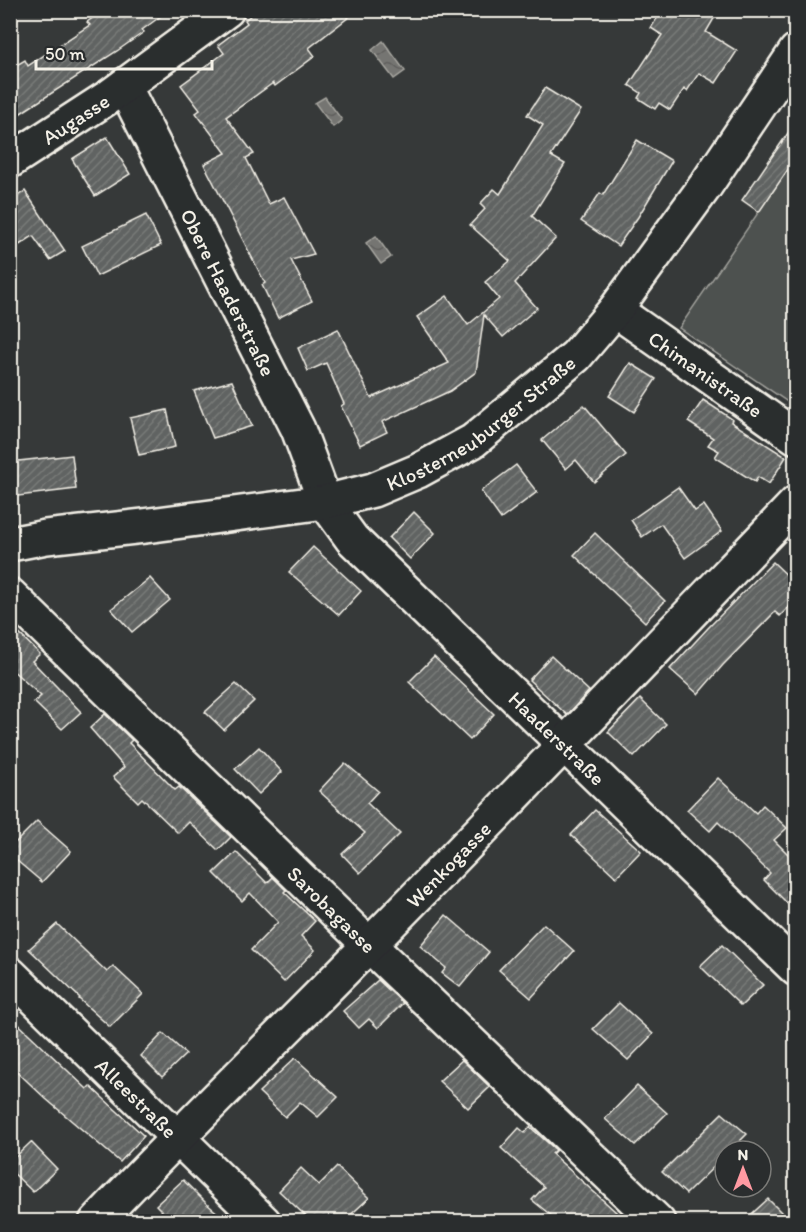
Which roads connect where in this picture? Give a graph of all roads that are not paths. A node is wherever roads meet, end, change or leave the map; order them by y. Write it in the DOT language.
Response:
graph roads {
  1 [pos="227,10"];
  2 [pos="791,39"];
  3 [pos="124,86"];
  4 [pos="10,161"];
  5 [pos="615,310"];
  6 [pos="795,437"];
  7 [pos="324,502"];
  8 [pos="795,503"];
  9 [pos="10,544"];
  10 [pos="10,595"];
  11 [pos="564,745"];
  12 [pos="369,945"];
  13 [pos="795,969"];
  14 [pos="10,974"];
  15 [pos="176,1137"];
  16 [pos="96,1221"];
  17 [pos="264,1221"];
  18 [pos="658,1221"];
  1 -- 3 [label="street, Augasse"];
  2 -- 5 [label="street, Klosterneuburger Straße"];
  3 -- 4 [label="street, Augasse"];
  3 -- 7 [label="street, Obere Haaderstraße"];
  5 -- 6 [label="street, Chimanistraße"];
  5 -- 7 [label="street, Klosterneuburger Straße"];
  7 -- 9 [label="street, Klosterneuburger Straße"];
  7 -- 11 [label="street, Haaderstraße"];
  8 -- 11 [label="street, Wenkogasse"];
  10 -- 12 [label="street, Sarobagasse"];
  11 -- 12 [label="street, Wenkogasse"];
  11 -- 13 [label="street, Haaderstraße"];
  12 -- 15 [label="street, Wenkogasse"];
  12 -- 18 [label="street, Sarobagasse"];
  14 -- 15 [label="street, Alleestraße"];
  15 -- 16 [label="street, Wenkogasse"];
  15 -- 17 [label="street, Alleestraße"];
}
